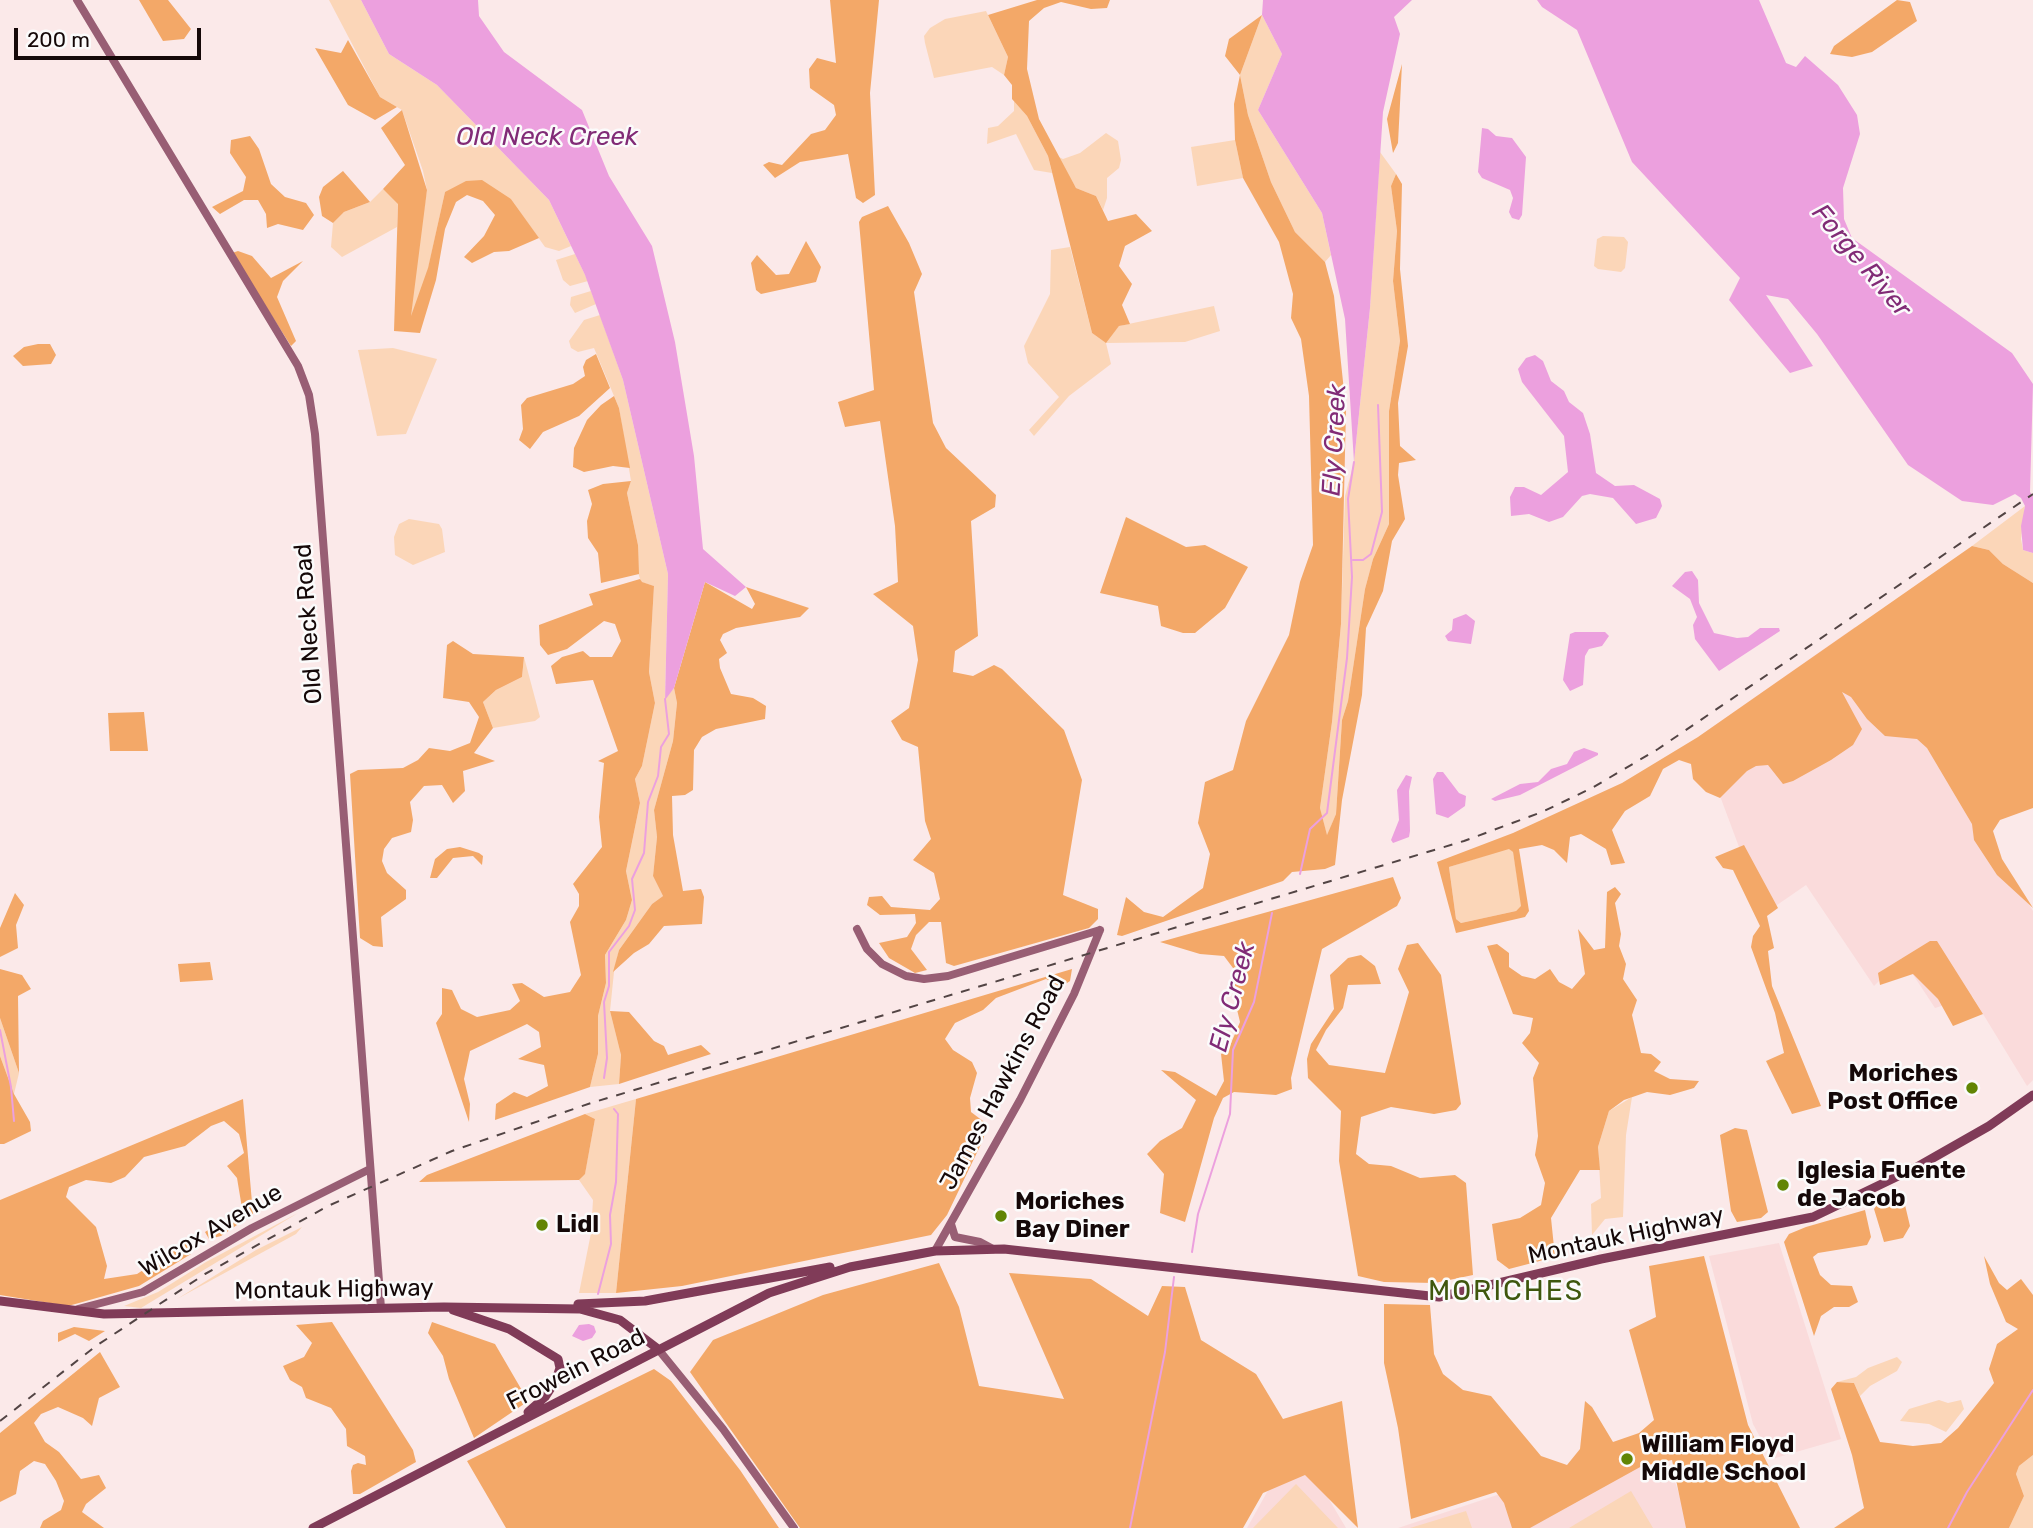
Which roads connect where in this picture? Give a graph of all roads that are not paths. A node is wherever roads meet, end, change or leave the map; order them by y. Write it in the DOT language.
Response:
graph roads {
  1 [pos="78,0"];
  2 [pos="857,929"];
  3 [pos="2033,1096"];
  4 [pos="370,1169"];
  5 [pos="951,1224"];
  6 [pos="993,1249"];
  7 [pos="935,1251"];
  8 [pos="863,1264"];
  9 [pos="0,1301"];
  10 [pos="444,1307"];
  11 [pos="381,1308"];
  12 [pos="531,1308"];
  13 [pos="65,1311"];
  14 [pos="658,1349"];
  15 [pos="517,1422"];
  16 [pos="313,1528"];
  17 [pos="794,1528"];
  1 -- 4 [label="street, Old Neck Road"];
  2 -- 5 [label="street, James Hawkins Road"];
  3 -- 6 [label="main road, Montauk Highway"];
  4 -- 11 [label="street, Old Neck Road"];
  4 -- 13 [label="street, Wilcox Avenue"];
  5 -- 6 [label="street"];
  5 -- 7 [label="street, James Hawkins Road"];
  6 -- 7 [label="main road, Montauk Highway"];
  7 -- 8 [label="main road, Montauk Highway"];
  8 -- 12 [label="main road"];
  8 -- 14 [label="main road, Frowein Road"];
  9 -- 13 [label="main road, Montauk Highway"];
  10 -- 11 [label="main road, Montauk Highway"];
  10 -- 12 [label="main road, Montauk Highway"];
  10 -- 15 [label="main road"];
  11 -- 13 [label="main road, Montauk Highway"];
  12 -- 14 [label="main road, Montauk Highway"];
  14 -- 15 [label="main road, Frowein Road"];
  14 -- 17 [label="street"];
  15 -- 16 [label="main road, Frowein Road"];
}
